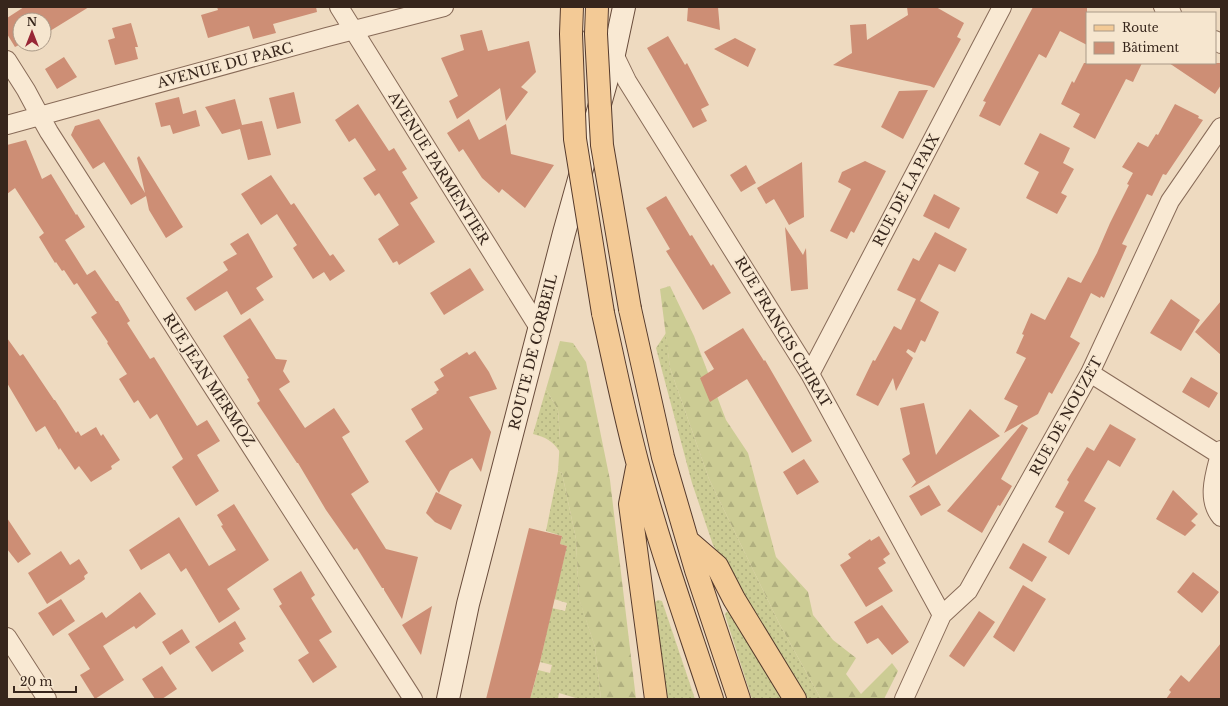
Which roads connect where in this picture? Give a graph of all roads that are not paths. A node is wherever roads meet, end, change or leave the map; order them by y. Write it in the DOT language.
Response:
graph roads {
  1 [pos="339,7"];
  2 [pos="444,7"];
  3 [pos="572,7"];
  4 [pos="576,7"];
  5 [pos="597,7"];
  6 [pos="624,7"];
  7 [pos="1002,7"];
  8 [pos="354,30"];
  9 [pos="614,54"];
  10 [pos="7,60"];
  11 [pos="40,116"];
  12 [pos="7,125"];
  13 [pos="1221,127"];
  14 [pos="539,328"];
  15 [pos="1090,373"];
  16 [pos="810,374"];
  17 [pos="1220,453"];
  18 [pos="637,463"];
  19 [pos="1221,517"];
  20 [pos="688,541"];
  21 [pos="942,615"];
  22 [pos="7,637"];
  23 [pos="47,699"];
  24 [pos="413,699"];
  25 [pos="448,699"];
  26 [pos="656,699"];
  27 [pos="712,699"];
  28 [pos="738,699"];
  29 [pos="795,699"];
  30 [pos="904,699"];
  1 -- 8 [label="street, AVENUE PARMENTIER"];
  2 -- 8 [label="street, AVENUE DU PARC"];
  3 -- 18 [label="main road, bridge"];
  4 -- 9 [label="street"];
  5 -- 20 [label="main road, bridge"];
  6 -- 9 [label="main road, ROUTE DE CORBEIL"];
  7 -- 16 [label="street, RUE DE LA PAIX"];
  8 -- 11 [label="street, AVENUE DU PARC"];
  8 -- 14 [label="street, AVENUE PARMENTIER"];
  9 -- 14 [label="main road, ROUTE DE CORBEIL"];
  9 -- 16 [label="street, RUE FRANCIS CHIRAT"];
  10 -- 11 [label="street, RUE JEAN MERMOZ"];
  11 -- 12 [label="street, AVENUE DU PARC"];
  11 -- 24 [label="street, RUE JEAN MERMOZ"];
  13 -- 15 [label="street, RUE DE NOUZET"];
  14 -- 25 [label="main road, ROUTE DE CORBEIL"];
  15 -- 17 [label="street"];
  15 -- 21 [label="street, RUE DE NOUZET"];
  16 -- 21 [label="street, RUE FRANCIS CHIRAT"];
  17 -- 19 [label="street"];
  18 -- 26 [label="main road"];
  18 -- 27 [label="main road"];
  20 -- 28 [label="main road"];
  20 -- 29 [label="main road"];
  21 -- 30 [label="street, RUE DE NOUZET"];
  22 -- 23 [label="street"];
}
